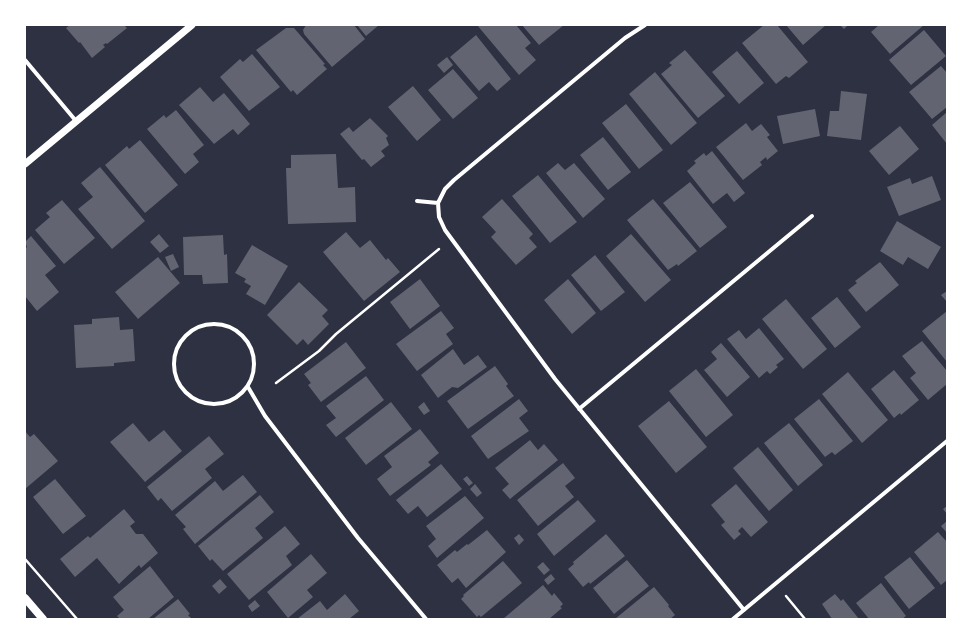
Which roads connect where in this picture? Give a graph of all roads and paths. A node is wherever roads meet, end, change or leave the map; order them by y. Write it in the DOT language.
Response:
graph roads {
  1 [pos="192,25"];
  2 [pos="645,25"];
  3 [pos="25,60"];
  4 [pos="76,121"];
  5 [pos="25,164"];
  6 [pos="416,201"];
  7 [pos="438,203"];
  8 [pos="812,216"];
  9 [pos="438,249"];
  10 [pos="276,383"];
  11 [pos="248,387"];
  12 [pos="579,409"];
  13 [pos="947,441"];
  14 [pos="25,558"];
  15 [pos="786,596"];
  16 [pos="25,598"];
  17 [pos="744,610"];
  18 [pos="43,619"];
  19 [pos="77,619"];
  20 [pos="426,619"];
  21 [pos="733,619"];
  22 [pos="805,619"];
  1 -- 4 [label="street"];
  2 -- 7 [label="street"];
  3 -- 4 [label="street"];
  4 -- 5 [label="street"];
  6 -- 7 [label="street"];
  7 -- 12 [label="street"];
  8 -- 12 [label="street"];
  9 -- 10 [label="path"];
  11 -- 11 [label="street"];
  11 -- 20 [label="street"];
  12 -- 17 [label="street"];
  13 -- 17 [label="street"];
  14 -- 19 [label="path"];
  15 -- 22 [label="path"];
  16 -- 18 [label="main road"];
  17 -- 21 [label="street"];
}
